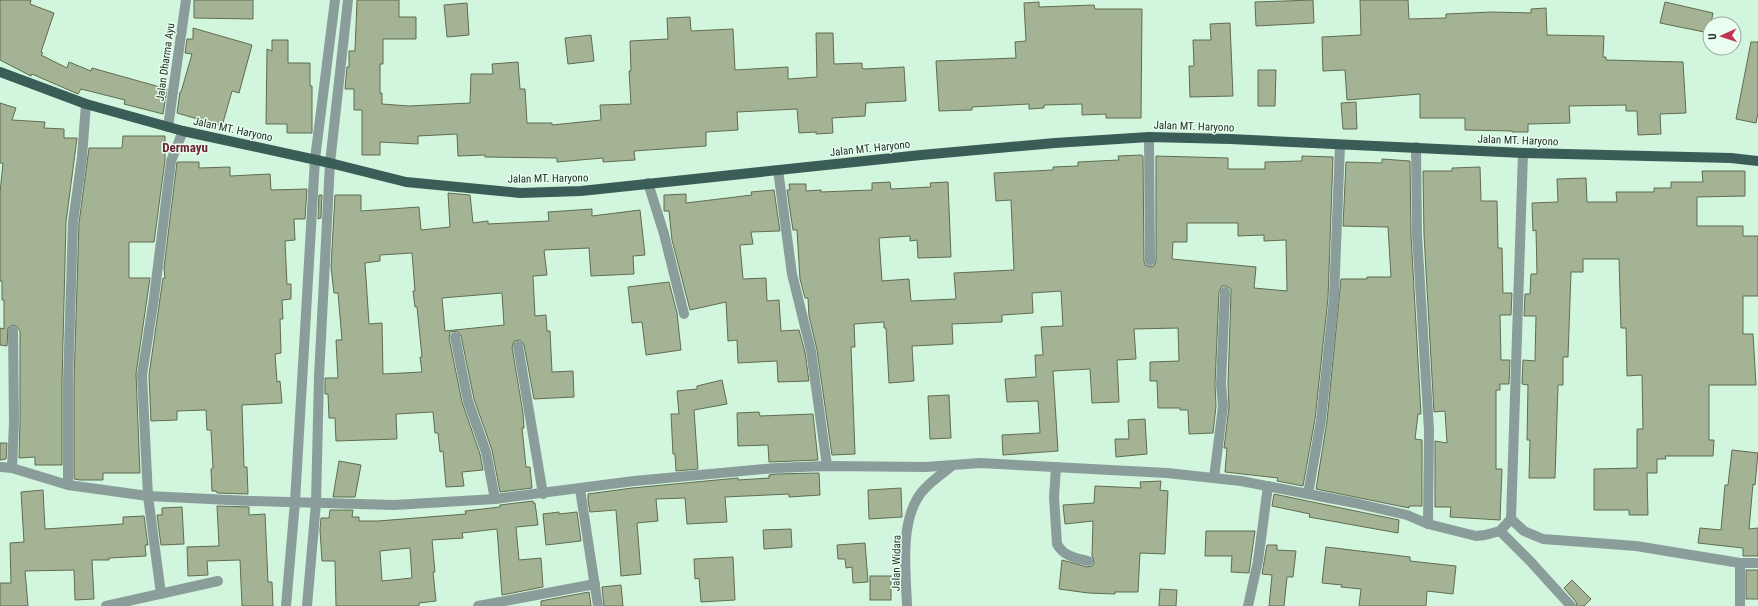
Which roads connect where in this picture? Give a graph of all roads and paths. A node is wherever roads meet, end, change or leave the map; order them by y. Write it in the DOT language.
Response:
graph roads {
  1 [pos="186,0"];
  2 [pos="335,0"];
  3 [pos="348,0"];
  4 [pos="0,72"];
  5 [pos="86,104"];
  6 [pos="168,127"];
  7 [pos="183,131"];
  8 [pos="1149,137"];
  9 [pos="1340,145"];
  10 [pos="1416,147"];
  11 [pos="1523,153"];
  12 [pos="314,159"];
  13 [pos="1758,161"];
  14 [pos="330,163"];
  15 [pos="778,170"];
  16 [pos="648,183"];
  17 [pos="1150,261"];
  18 [pos="1225,292"];
  19 [pos="684,314"];
  20 [pos="13,332"];
  21 [pos="454,337"];
  22 [pos="518,346"];
  23 [pos="953,465"];
  24 [pos="827,466"];
  25 [pos="0,467"];
  26 [pos="1056,467"];
  27 [pos="12,468"];
  28 [pos="1214,478"];
  29 [pos="68,485"];
  30 [pos="1268,486"];
  31 [pos="580,489"];
  32 [pos="543,494"];
  33 [pos="1308,494"];
  34 [pos="148,496"];
  35 [pos="495,499"];
  36 [pos="295,502"];
  37 [pos="316,503"];
  38 [pos="1511,519"];
  39 [pos="1428,524"];
  40 [pos="1500,531"];
  41 [pos="1088,561"];
  42 [pos="1740,563"];
  43 [pos="1758,563"];
  44 [pos="218,581"];
  45 [pos="595,584"];
  46 [pos="160,594"];
  47 [pos="106,606"];
  48 [pos="286,606"];
  49 [pos="307,606"];
  50 [pos="478,606"];
  51 [pos="598,606"];
  52 [pos="898,606"];
  53 [pos="908,606"];
  54 [pos="1248,606"];
  55 [pos="1572,606"];
  56 [pos="1740,606"];
  1 -- 6 [label="street, Jalan Dharma Ayu"];
  2 -- 12 [label="street"];
  3 -- 14 [label="street"];
  4 -- 5 [label="main road, Jalan MT. Haryono"];
  5 -- 6 [label="main road, Jalan MT. Haryono"];
  5 -- 29 [label="street"];
  6 -- 7 [label="main road, Jalan MT. Haryono"];
  7 -- 12 [label="main road, Jalan MT. Haryono"];
  7 -- 34 [label="street"];
  8 -- 9 [label="main road, Jalan MT. Haryono"];
  8 -- 15 [label="main road, Jalan MT. Haryono"];
  8 -- 17 [label="street"];
  9 -- 10 [label="main road, Jalan MT. Haryono"];
  9 -- 33 [label="street"];
  10 -- 11 [label="main road, Jalan MT. Haryono"];
  10 -- 39 [label="street"];
  11 -- 13 [label="main road, Jalan MT. Haryono"];
  11 -- 38 [label="street"];
  12 -- 14 [label="main road, Jalan MT. Haryono"];
  12 -- 36 [label="street"];
  14 -- 16 [label="main road, Jalan MT. Haryono"];
  14 -- 37 [label="street"];
  15 -- 16 [label="main road, Jalan MT. Haryono"];
  15 -- 24 [label="street"];
  16 -- 19 [label="street"];
  18 -- 28 [label="street"];
  20 -- 27 [label="street"];
  21 -- 35 [label="street"];
  22 -- 32 [label="street"];
  23 -- 24 [label="street"];
  23 -- 26 [label="street"];
  23 -- 53 [label="street, Jalan Widara"];
  24 -- 31 [label="street"];
  25 -- 27 [label="street"];
  26 -- 28 [label="street"];
  26 -- 41 [label="street"];
  27 -- 29 [label="street"];
  28 -- 30 [label="street"];
  29 -- 34 [label="street"];
  30 -- 33 [label="street"];
  30 -- 54 [label="street"];
  31 -- 32 [label="street"];
  31 -- 45 [label="street"];
  32 -- 35 [label="street"];
  33 -- 39 [label="street"];
  34 -- 36 [label="street"];
  34 -- 46 [label="street"];
  35 -- 37 [label="street"];
  36 -- 37 [label="street"];
  36 -- 48 [label="street"];
  37 -- 49 [label="street"];
  38 -- 40 [label="street"];
  38 -- 42 [label="street"];
  39 -- 40 [label="street"];
  40 -- 55 [label="street"];
  42 -- 43 [label="street"];
  42 -- 56 [label="street"];
  44 -- 46 [label="street"];
  45 -- 50 [label="street"];
  45 -- 51 [label="street"];
  46 -- 47 [label="street"];
  52 -- 53 [label="street"];
}
